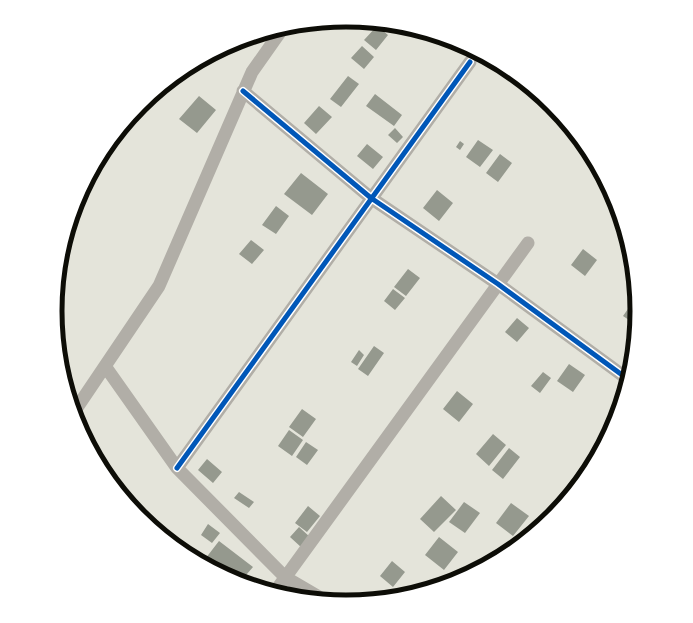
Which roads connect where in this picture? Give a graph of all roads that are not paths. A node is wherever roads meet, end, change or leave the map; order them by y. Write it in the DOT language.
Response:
graph roads {
  1 [pos="278,36"];
  2 [pos="470,62"];
  3 [pos="243,92"];
  4 [pos="371,198"];
  5 [pos="528,243"];
  6 [pos="498,284"];
  7 [pos="105,366"];
  8 [pos="624,376"];
  9 [pos="78,406"];
  10 [pos="177,468"];
  11 [pos="286,577"];
  12 [pos="278,587"];
  13 [pos="315,594"];
  1 -- 3 [label="street"];
  2 -- 4 [label="street"];
  3 -- 4 [label="street"];
  3 -- 7 [label="street"];
  4 -- 6 [label="street"];
  4 -- 10 [label="street"];
  5 -- 6 [label="street"];
  6 -- 8 [label="street"];
  6 -- 11 [label="street"];
  7 -- 9 [label="street"];
  7 -- 10 [label="street"];
  10 -- 11 [label="street"];
  11 -- 12 [label="street"];
  11 -- 13 [label="street"];
}
